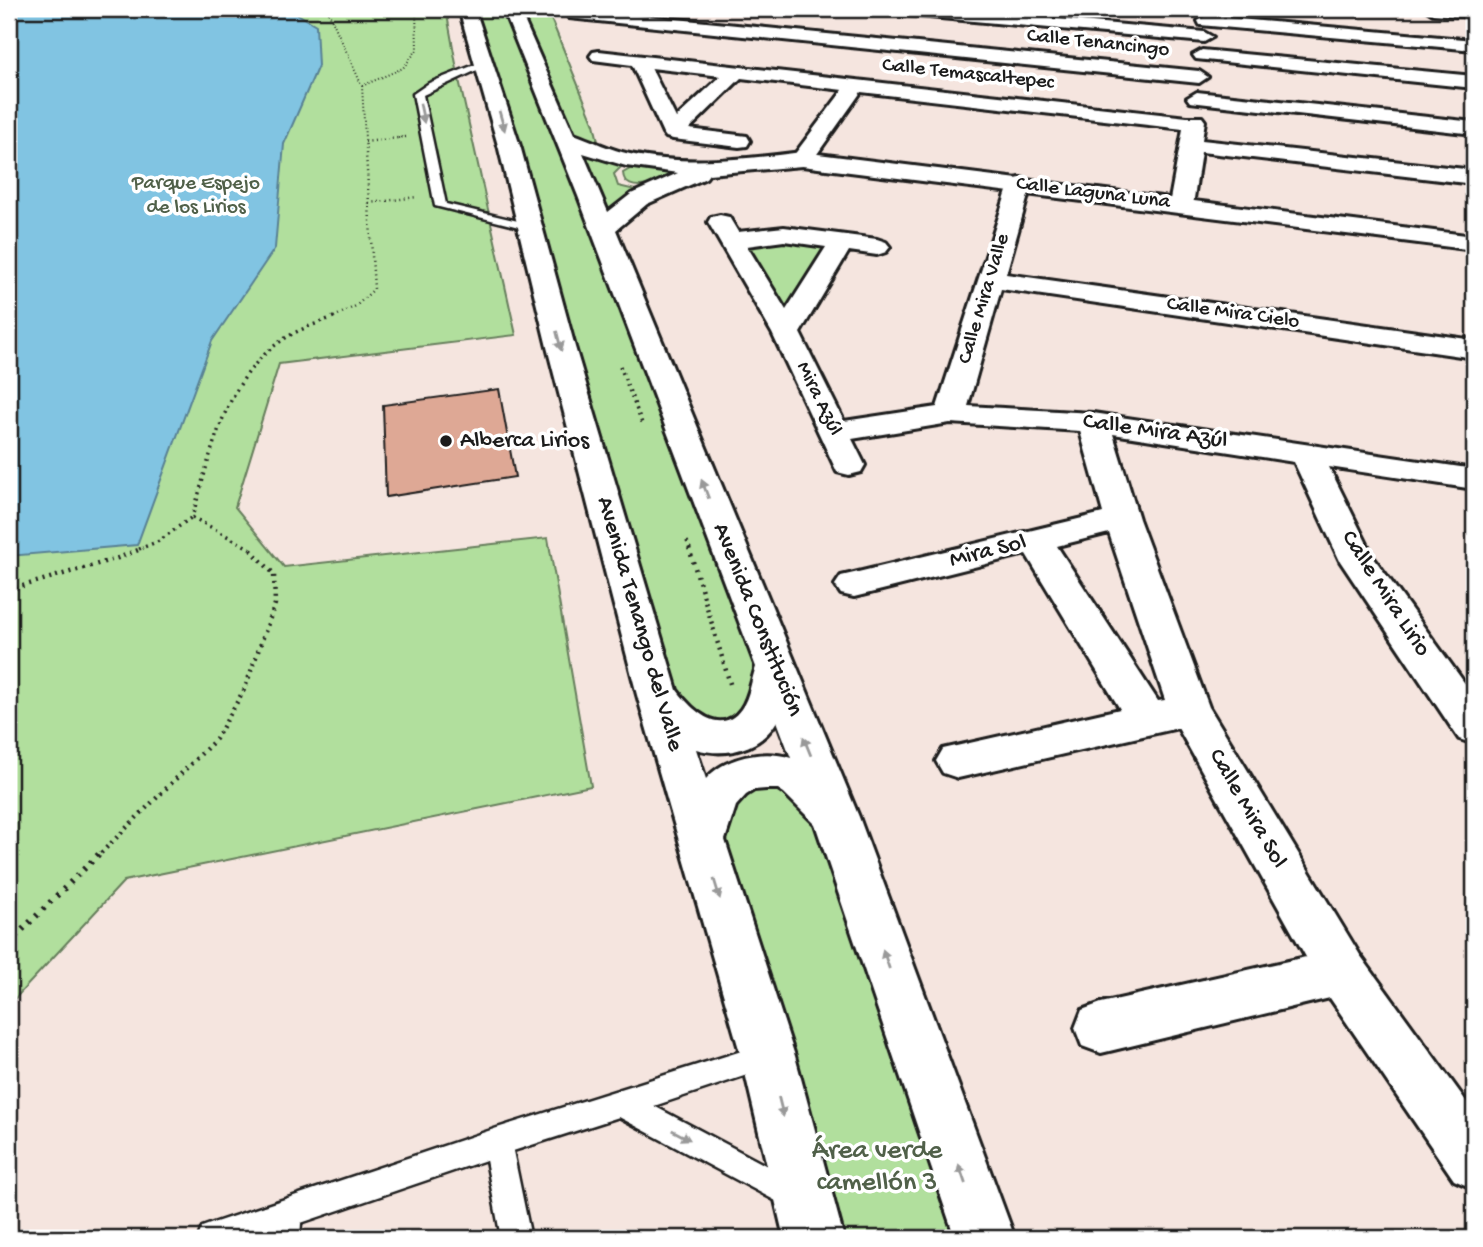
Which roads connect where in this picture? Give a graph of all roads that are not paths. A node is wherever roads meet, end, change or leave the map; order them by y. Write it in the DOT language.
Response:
graph roads {
  1 [pos="468,9"];
  2 [pos="511,9"];
  3 [pos="730,9"];
  4 [pos="895,9"];
  5 [pos="1443,9"];
  6 [pos="1474,12"];
  7 [pos="575,14"];
  8 [pos="708,27"];
  9 [pos="1205,30"];
  10 [pos="1474,45"];
  11 [pos="599,56"];
  12 [pos="639,61"];
  13 [pos="667,63"];
  14 [pos="485,64"];
  15 [pos="736,72"];
  16 [pos="1199,77"];
  17 [pos="1474,82"];
  18 [pos="856,85"];
  19 [pos="1197,98"];
  20 [pos="1474,128"];
  21 [pos="673,133"];
  22 [pos="1193,134"];
  23 [pos="568,139"];
  24 [pos="738,141"];
  25 [pos="802,159"];
  26 [pos="636,162"];
  27 [pos="710,169"];
  28 [pos="1474,177"];
  29 [pos="1020,185"];
  30 [pos="653,191"];
  31 [pos="1181,205"];
  32 [pos="531,228"];
  33 [pos="603,228"];
  34 [pos="842,242"];
  35 [pos="1474,243"];
  36 [pos="877,247"];
  37 [pos="991,280"];
  38 [pos="786,333"];
  39 [pos="1474,349"];
  40 [pos="950,414"];
  41 [pos="1093,422"];
  42 [pos="834,432"];
  43 [pos="1306,453"];
  44 [pos="849,465"];
  45 [pos="1474,479"];
  46 [pos="1122,519"];
  47 [pos="1035,540"];
  48 [pos="854,585"];
  49 [pos="775,669"];
  50 [pos="658,695"];
  51 [pos="1189,710"];
  52 [pos="1147,718"];
  53 [pos="1474,728"];
  54 [pos="958,761"];
  55 [pos="836,817"];
  56 [pos="702,841"];
  57 [pos="1342,972"];
  58 [pos="1101,1028"];
  59 [pos="768,1056"];
  60 [pos="621,1103"];
  61 [pos="498,1142"];
  62 [pos="1474,1160"];
  63 [pos="804,1201"];
  64 [pos="286,1226"];
  65 [pos="213,1238"];
  66 [pos="516,1238"];
  67 [pos="814,1238"];
  68 [pos="985,1238"];
  1 -- 14 [label="street, Avenida Tenango del Valle"];
  2 -- 23 [label="street, Avenida Constitución"];
  3 -- 8 [label="street"];
  4 -- 9 [label="street"];
  5 -- 6 [label="street"];
  7 -- 8 [label="street, Calle Tenancingo"];
  8 -- 13 [label="street"];
  8 -- 16 [label="street, Calle Tenancingo"];
  9 -- 10 [label="street"];
  9 -- 16 [label="street"];
  9 -- 17 [label="street"];
  11 -- 12 [label="street, Calle Temascaltepec"];
  12 -- 13 [label="street, Calle Temascaltepec"];
  12 -- 21 [label="street"];
  13 -- 15 [label="street, Calle Temascaltepec"];
  14 -- 32 [label="street, Avenida Tenango del Valle, one-way"];
  14 -- 32 [label="lane, one-way"];
  15 -- 18 [label="street, Calle Temascaltepec"];
  15 -- 21 [label="street"];
  16 -- 19 [label="street"];
  18 -- 22 [label="street, Calle Temascaltepec"];
  18 -- 25 [label="street"];
  19 -- 20 [label="street"];
  19 -- 22 [label="street"];
  21 -- 24 [label="street"];
  22 -- 28 [label="street, Calle Temascaltepec"];
  22 -- 31 [label="street"];
  23 -- 26 [label="street, Calle Laguna Luna"];
  23 -- 33 [label="street, Avenida Constitución"];
  25 -- 27 [label="street, Calle Laguna Luna"];
  25 -- 29 [label="street, Calle Laguna Luna"];
  26 -- 27 [label="street, Calle Laguna Luna"];
  26 -- 30 [label="street"];
  27 -- 30 [label="street, Calle Laguna Luna"];
  29 -- 31 [label="street, Calle Laguna Luna"];
  29 -- 37 [label="street, Calle Mira Valle"];
  30 -- 33 [label="street, Calle Laguna Luna"];
  31 -- 35 [label="street, Calle Laguna Luna"];
  32 -- 50 [label="street, Avenida Tenango del Valle, one-way"];
  49 -- 33 [label="street, Avenida Constitución, one-way"];
  34 -- 36 [label="street"];
  34 -- 38 [label="street, Mira Azúl"];
  34 -- 38 [label="street, Mira Azúl"];
  37 -- 39 [label="street, Calle Mira Cielo"];
  37 -- 40 [label="street, Calle Mira Valle"];
  38 -- 42 [label="street, Mira Azúl"];
  40 -- 41 [label="street, Calle Mira Azúl"];
  40 -- 42 [label="street, Calle Mira Azúl"];
  41 -- 43 [label="street, Calle Mira Azúl"];
  41 -- 46 [label="street, Calle Mira Sol"];
  42 -- 44 [label="street, Mira Azúl"];
  43 -- 45 [label="street, Calle Mira Azúl"];
  43 -- 53 [label="street, Calle Mira Lirio"];
  46 -- 47 [label="street, Mira Sol"];
  46 -- 51 [label="street, Calle Mira Sol"];
  47 -- 48 [label="street, Mira Sol"];
  47 -- 52 [label="street"];
  49 -- 50 [label="street"];
  55 -- 49 [label="street, Avenida Constitución, one-way"];
  50 -- 56 [label="street, Avenida Tenango del Valle"];
  51 -- 52 [label="street"];
  51 -- 57 [label="street, Calle Mira Sol"];
  52 -- 54 [label="street"];
  55 -- 56 [label="street"];
  68 -- 55 [label="street, Avenida Constitución, one-way"];
  56 -- 59 [label="street, Avenida Tenango del Valle, one-way"];
  57 -- 58 [label="street"];
  57 -- 62 [label="street, Calle Mira Sol"];
  59 -- 60 [label="lane"];
  59 -- 63 [label="street, Avenida Tenango del Valle, one-way"];
  60 -- 61 [label="lane"];
  60 -- 63 [label="lane, one-way"];
  61 -- 64 [label="lane"];
  61 -- 66 [label="lane"];
  63 -- 67 [label="street, Avenida Tenango del Valle"];
  64 -- 65 [label="lane"];
}
